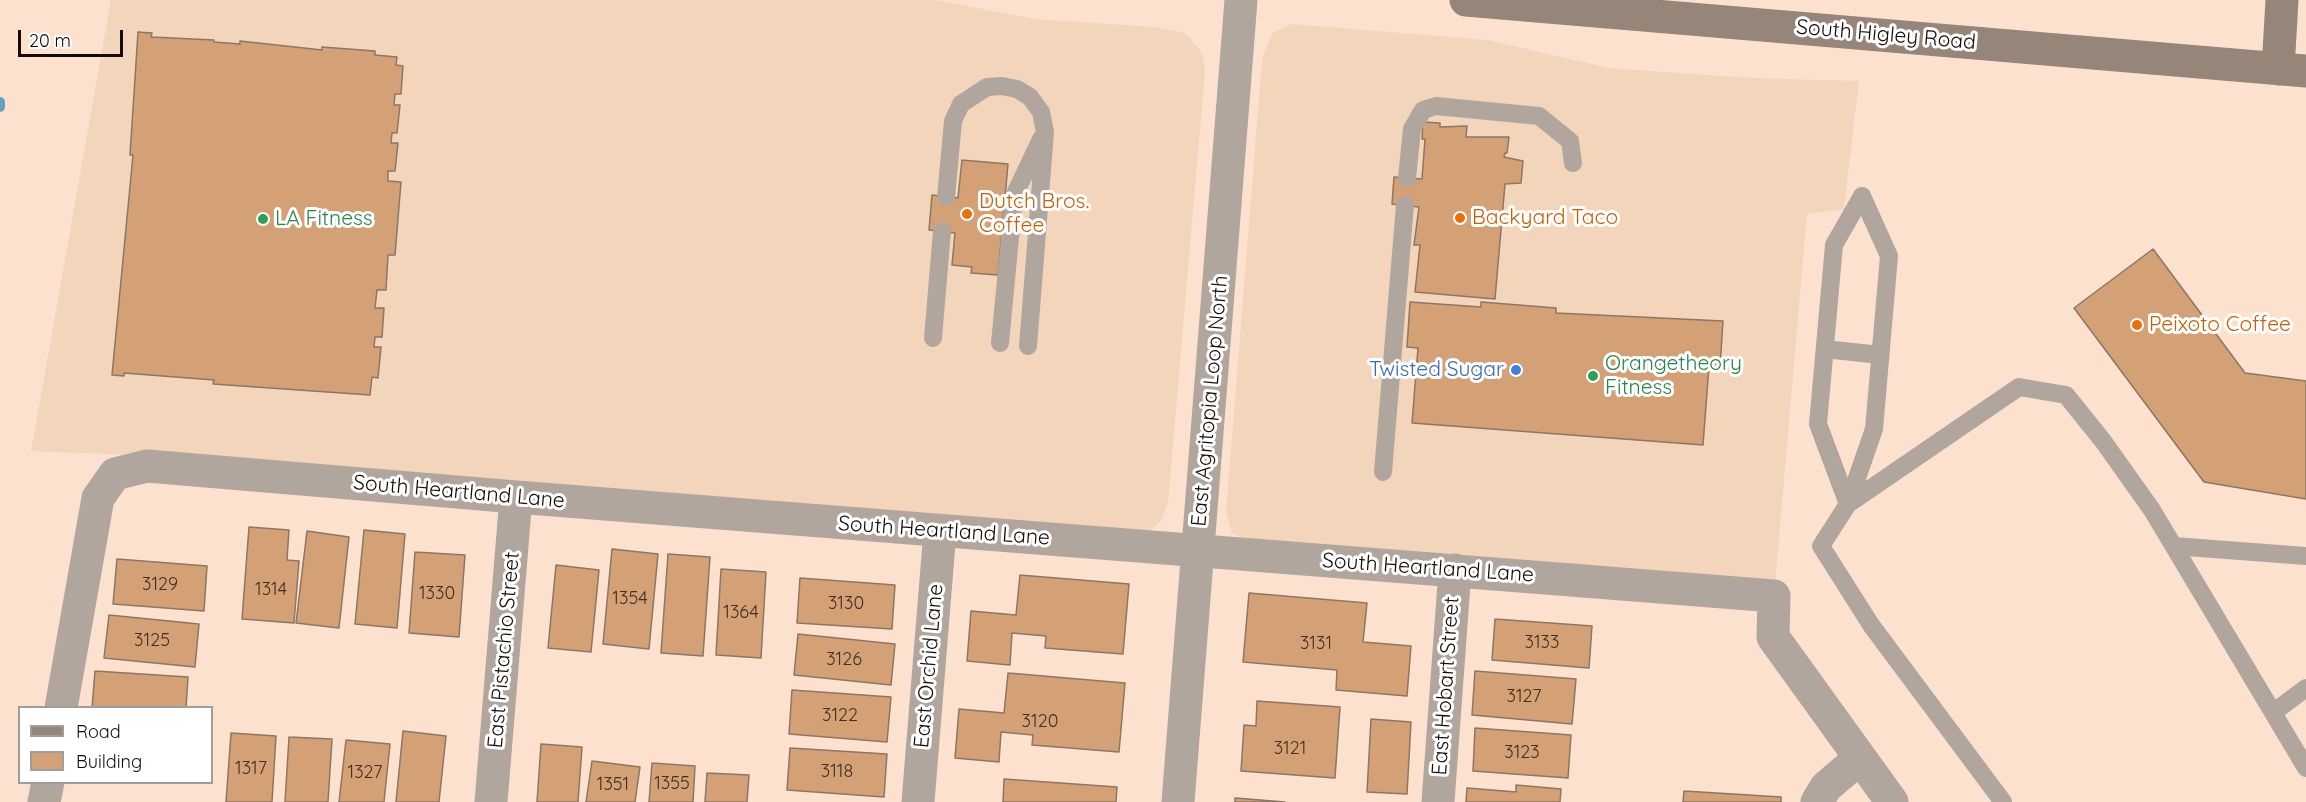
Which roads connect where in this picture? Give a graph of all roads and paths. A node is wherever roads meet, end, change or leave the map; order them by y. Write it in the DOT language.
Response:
graph roads {
  1 [pos="1241,0"];
  2 [pos="1466,0"];
  3 [pos="2282,0"];
  4 [pos="2292,70"];
  5 [pos="1045,132"];
  6 [pos="1574,164"];
  7 [pos="1407,178"];
  8 [pos="946,196"];
  9 [pos="1405,206"];
  10 [pos="942,231"];
  11 [pos="933,338"];
  12 [pos="1000,343"];
  13 [pos="1028,346"];
  14 [pos="1825,349"];
  15 [pos="1880,355"];
  16 [pos="1383,472"];
  17 [pos="516,497"];
  18 [pos="1848,504"];
  19 [pos="940,531"];
  20 [pos="2174,546"];
  21 [pos="1198,550"];
  22 [pos="2306,556"];
  23 [pos="1455,570"];
  24 [pos="2306,688"];
  25 [pos="61,706"];
  26 [pos="2274,712"];
  27 [pos="1860,758"];
  28 [pos="2306,768"];
  29 [pos="48,784"];
  30 [pos="44,802"];
  31 [pos="491,802"];
  32 [pos="918,802"];
  33 [pos="1178,802"];
  34 [pos="1438,802"];
  35 [pos="1818,802"];
  36 [pos="1892,802"];
  37 [pos="2003,802"];
  1 -- 21 [label="street, East Agritopia Loop North"];
  2 -- 4 [label="main road, South Higley Road"];
  3 -- 4 [label="main road"];
  5 -- 8 [label="lane"];
  5 -- 12 [label="lane"];
  5 -- 13 [label="lane"];
  6 -- 7 [label="lane"];
  9 -- 16 [label="lane"];
  10 -- 11 [label="lane"];
  14 -- 15 [label="lane"];
  14 -- 15 [label="lane"];
  14 -- 18 [label="lane"];
  15 -- 18 [label="lane"];
  17 -- 19 [label="street, South Heartland Lane"];
  17 -- 25 [label="street, South Heartland Lane"];
  17 -- 31 [label="street, East Pistachio Street"];
  18 -- 20 [label="lane"];
  18 -- 37 [label="lane"];
  19 -- 21 [label="street, South Heartland Lane"];
  19 -- 32 [label="street, East Orchid Lane"];
  20 -- 22 [label="lane"];
  20 -- 26 [label="lane"];
  21 -- 23 [label="street, South Heartland Lane"];
  21 -- 33 [label="street, East Agritopia Loop North"];
  23 -- 27 [label="street, South Heartland Lane"];
  23 -- 34 [label="street, East Hobart Street"];
  24 -- 26 [label="lane"];
  26 -- 28 [label="lane"];
  27 -- 35 [label="street"];
  27 -- 36 [label="street"];
  29 -- 30 [label="street"];
}
